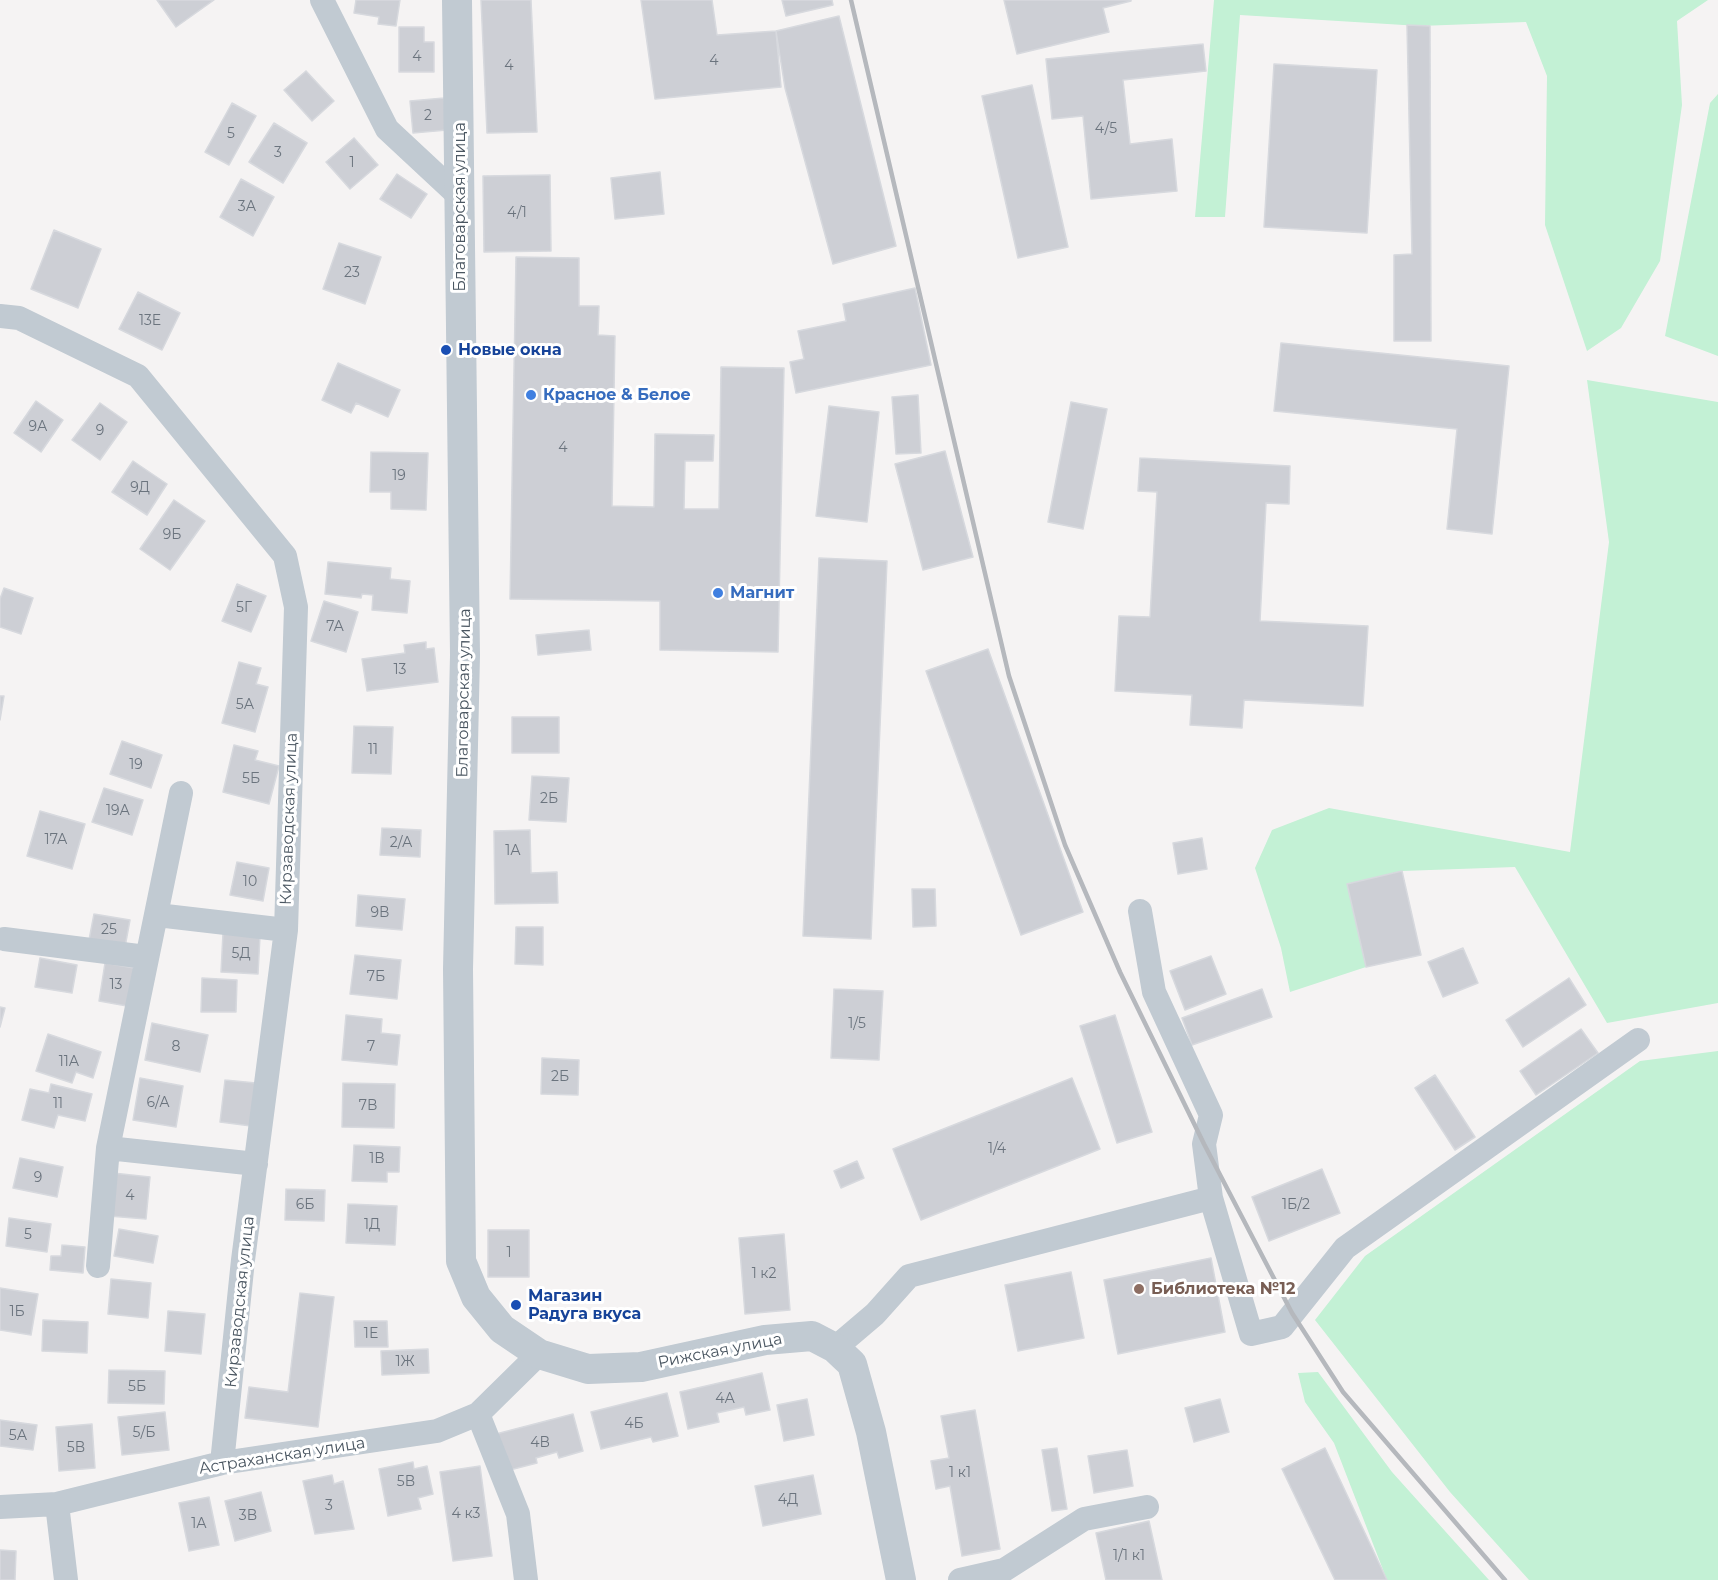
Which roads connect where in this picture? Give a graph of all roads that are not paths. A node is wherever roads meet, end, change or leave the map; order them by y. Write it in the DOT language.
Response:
graph roads {
  1 [pos="322,0"];
  2 [pos="457,0"];
  3 [pos="460,197"];
  4 [pos="0,316"];
  5 [pos="181,794"];
  6 [pos="1140,911"];
  7 [pos="157,915"];
  8 [pos="286,930"];
  9 [pos="4,939"];
  10 [pos="146,957"];
  11 [pos="1638,1040"];
  12 [pos="108,1148"];
  13 [pos="256,1164"];
  14 [pos="1211,1198"];
  15 [pos="98,1266"];
  16 [pos="835,1348"];
  17 [pos="539,1354"];
  18 [pos="478,1414"];
  19 [pos="222,1463"];
  20 [pos="57,1504"];
  21 [pos="0,1507"];
  22 [pos="1147,1507"];
  23 [pos="66,1580"];
  24 [pos="526,1580"];
  25 [pos="902,1580"];
  26 [pos="960,1580"];
  1 -- 3 [label="street"];
  2 -- 3 [label="street, Благоварская улица"];
  3 -- 17 [label="street, Благоварская улица"];
  4 -- 8 [label="street, Кирзаводская улица"];
  5 -- 7 [label="street"];
  6 -- 14 [label="street"];
  7 -- 8 [label="street"];
  7 -- 10 [label="street"];
  8 -- 13 [label="street, Кирзаводская улица"];
  9 -- 10 [label="street"];
  10 -- 12 [label="street"];
  11 -- 14 [label="street"];
  12 -- 13 [label="street"];
  12 -- 15 [label="street"];
  13 -- 19 [label="street, Кирзаводская улица"];
  14 -- 16 [label="street"];
  16 -- 17 [label="street, Рижская улица"];
  16 -- 25 [label="street, Рижская улица"];
  17 -- 18 [label="street, Астраханская улица"];
  18 -- 19 [label="street, Астраханская улица"];
  18 -- 24 [label="street"];
  19 -- 20 [label="street, Астраханская улица"];
  20 -- 21 [label="street, Астраханская улица"];
  20 -- 23 [label="street"];
  22 -- 26 [label="street"];
}
